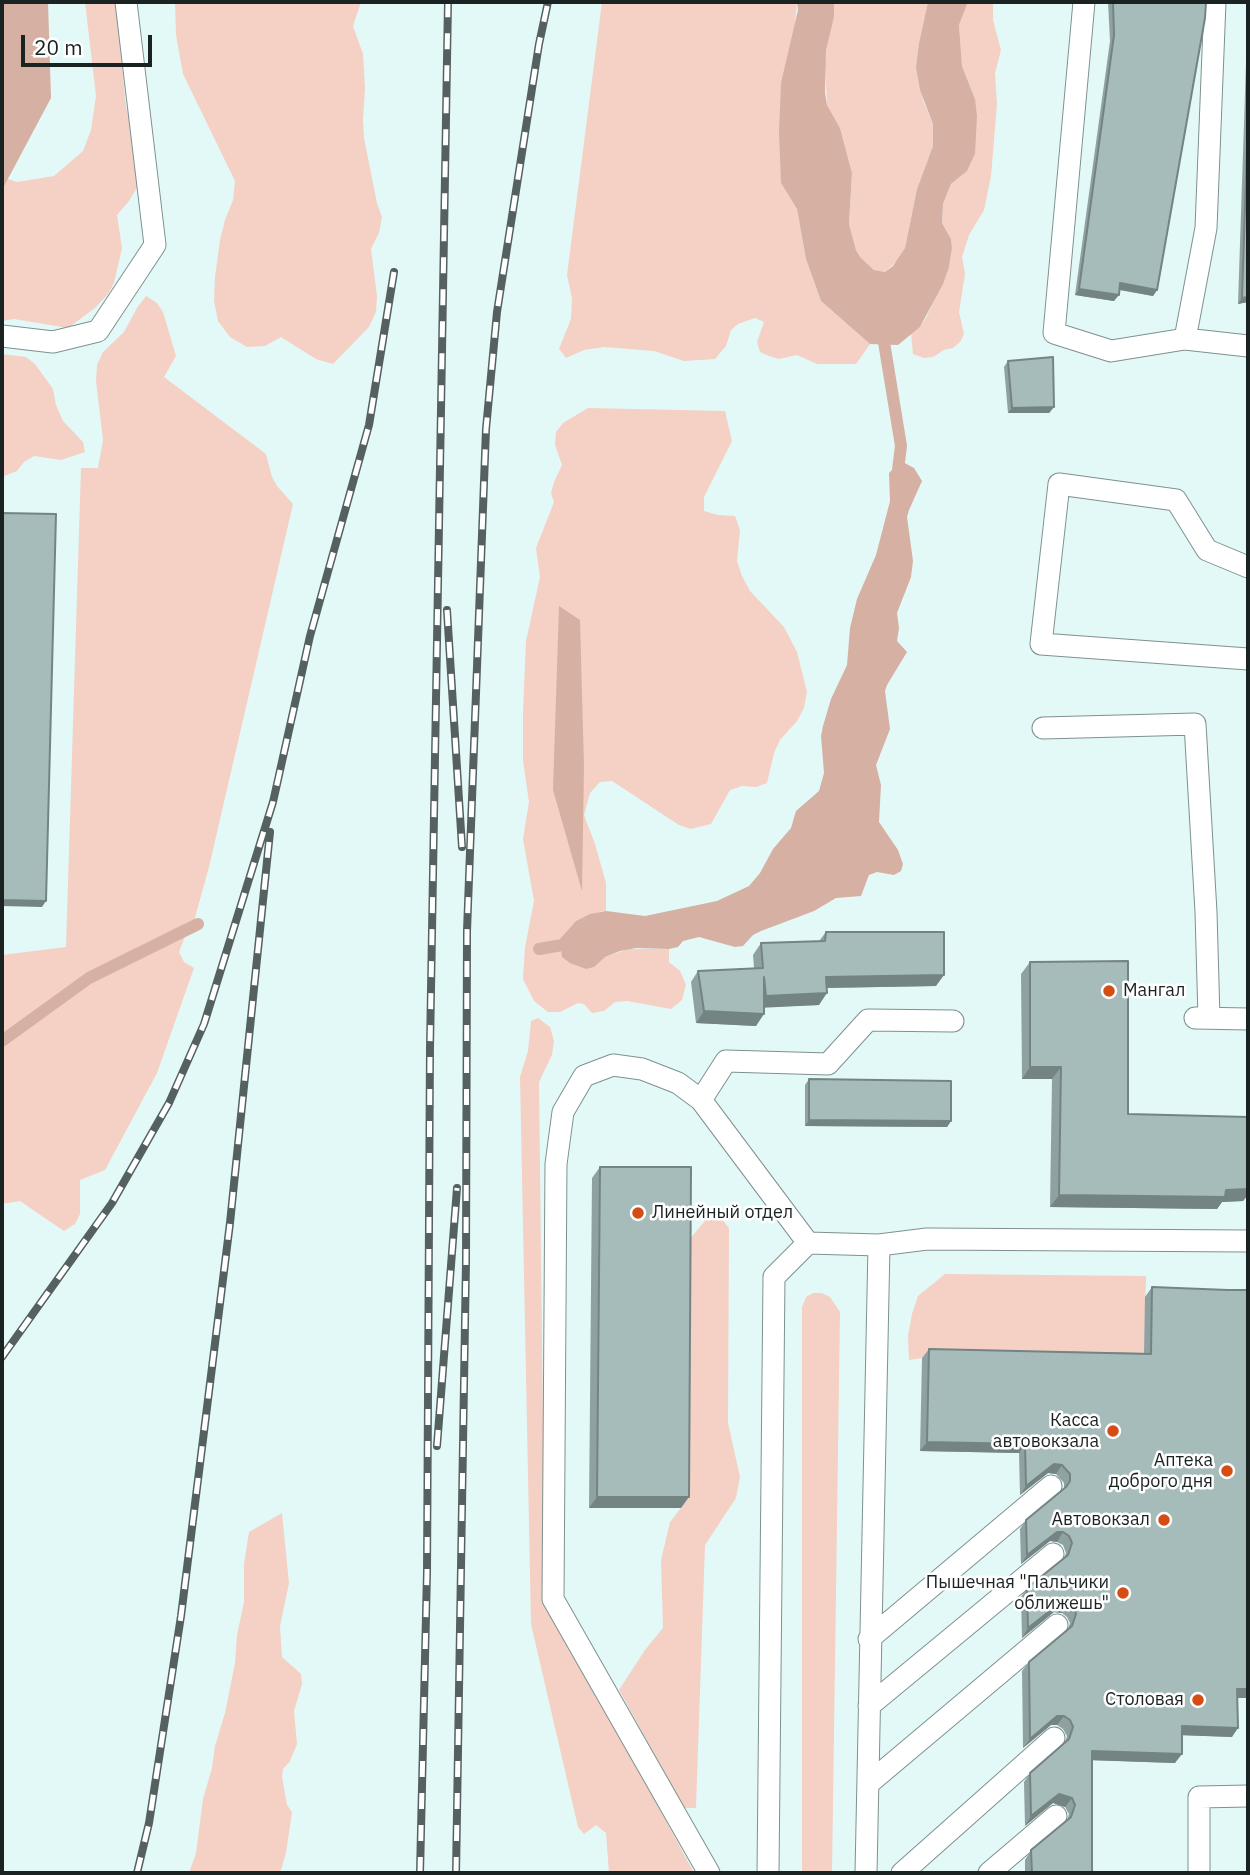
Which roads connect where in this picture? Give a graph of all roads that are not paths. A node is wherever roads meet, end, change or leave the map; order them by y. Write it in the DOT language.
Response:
graph roads {
  1 [pos="126,2"];
  2 [pos="1084,2"];
  3 [pos="1215,2"];
  4 [pos="2,336"];
  5 [pos="1185,339"];
  6 [pos="1248,346"];
  7 [pos="1248,567"];
  8 [pos="1248,659"];
  9 [pos="1043,728"];
  10 [pos="1248,1019"];
  11 [pos="953,1021"];
  12 [pos="701,1100"];
  13 [pos="1248,1241"];
  14 [pos="808,1243"];
  15 [pos="879,1245"];
  16 [pos="1051,1486"];
  17 [pos="1053,1554"];
  18 [pos="1057,1625"];
  19 [pos="869,1639"];
  20 [pos="869,1706"];
  21 [pos="1054,1738"];
  22 [pos="868,1784"];
  23 [pos="1248,1796"];
  24 [pos="1056,1816"];
  25 [pos="709,1873"];
  26 [pos="768,1873"];
  27 [pos="866,1873"];
  28 [pos="902,1873"];
  29 [pos="989,1873"];
  30 [pos="1199,1873"];
  1 -- 4 [label="lane"];
  2 -- 5 [label="lane"];
  3 -- 5 [label="lane"];
  5 -- 6 [label="lane"];
  7 -- 8 [label="lane"];
  9 -- 10 [label="lane"];
  11 -- 12 [label="lane"];
  12 -- 14 [label="lane"];
  12 -- 25 [label="lane"];
  13 -- 15 [label="lane"];
  14 -- 15 [label="lane"];
  14 -- 26 [label="lane"];
  15 -- 19 [label="lane"];
  16 -- 19 [label="lane"];
  17 -- 20 [label="lane"];
  18 -- 22 [label="lane"];
  19 -- 20 [label="lane"];
  20 -- 22 [label="lane"];
  21 -- 28 [label="lane"];
  22 -- 27 [label="lane"];
  23 -- 30 [label="lane"];
  24 -- 29 [label="lane"];
}
